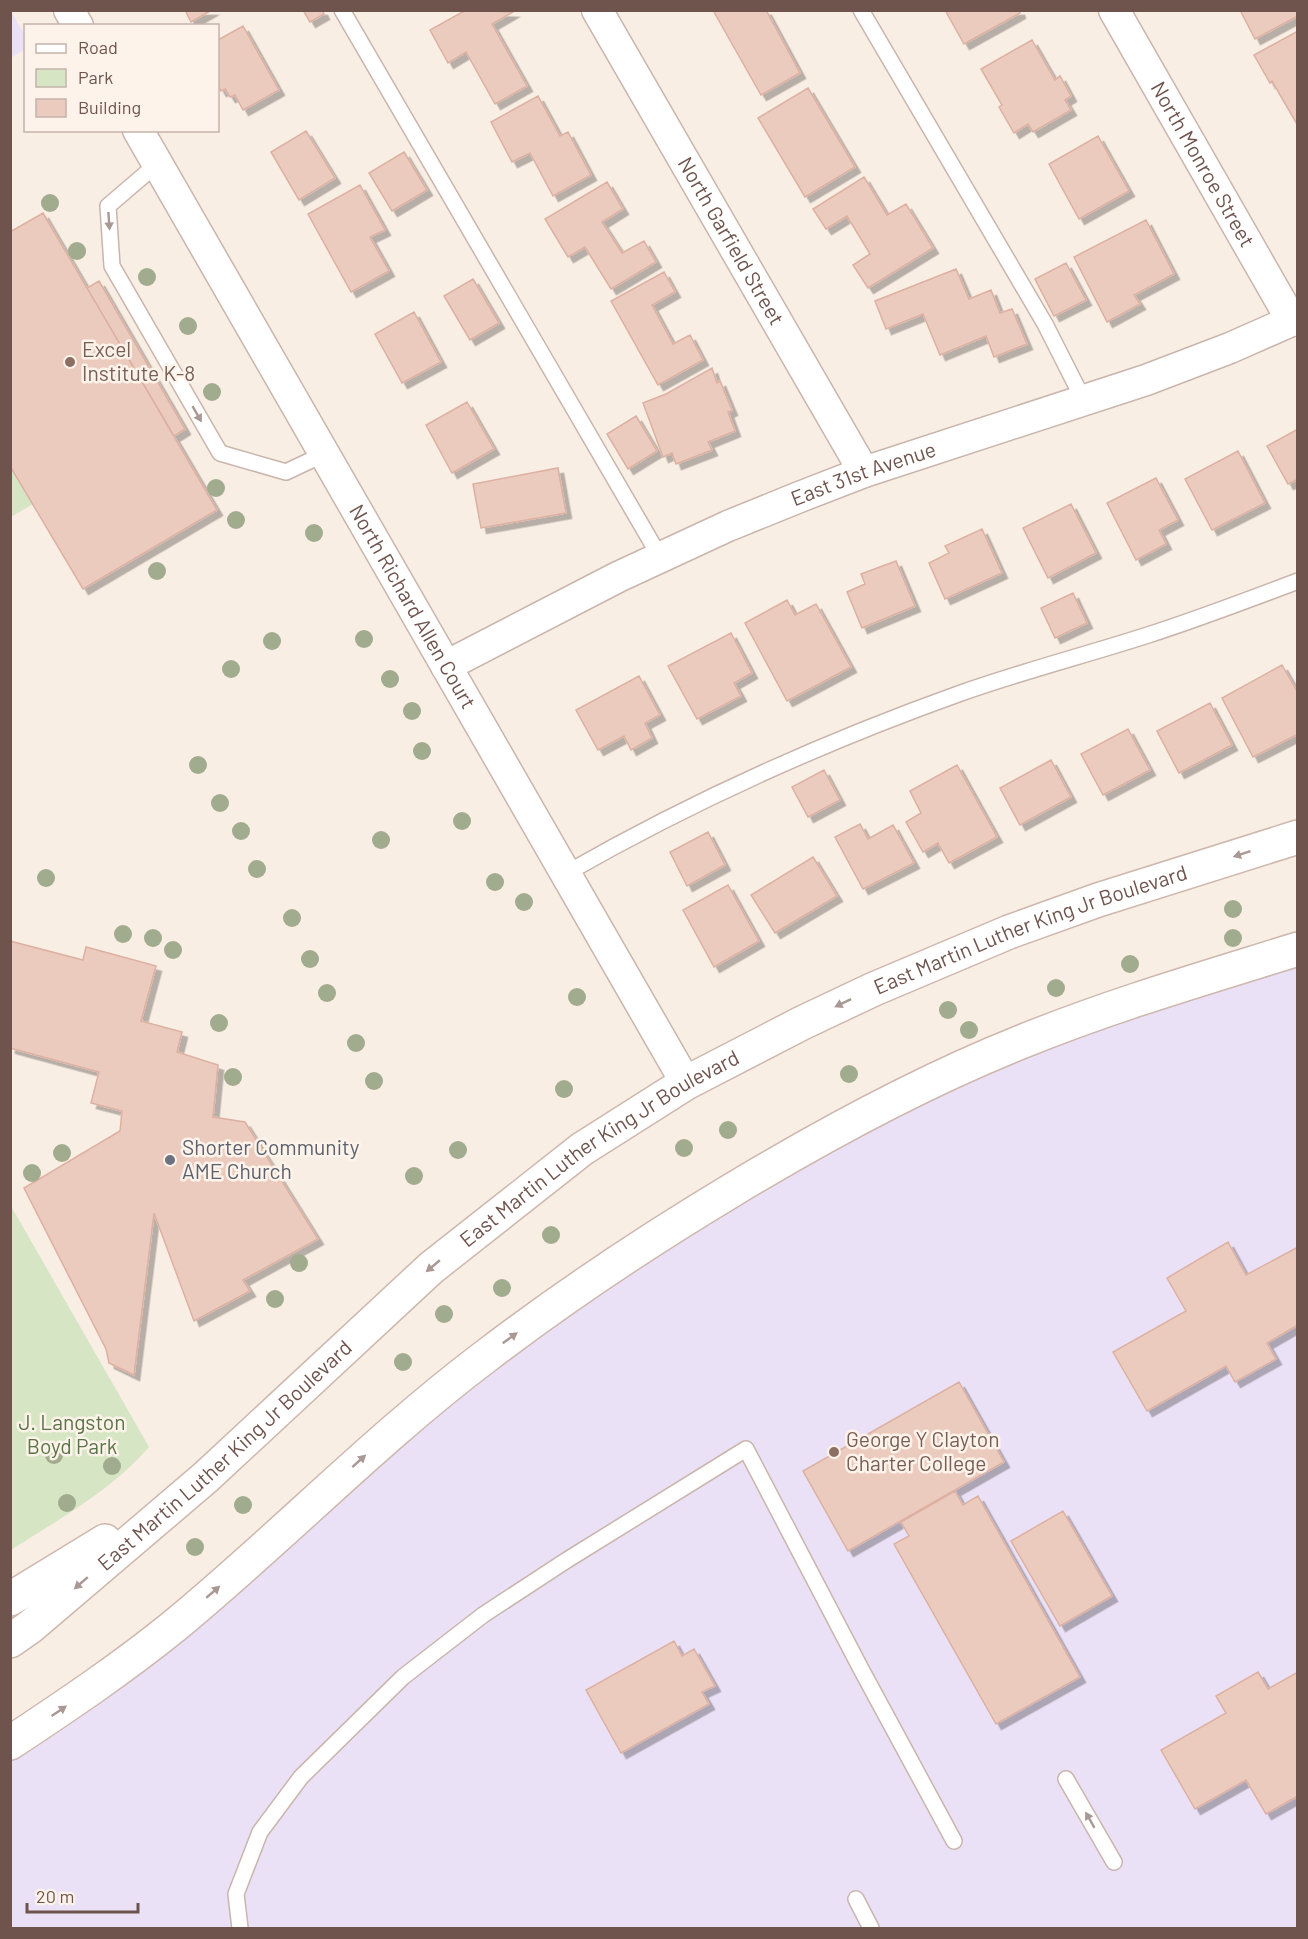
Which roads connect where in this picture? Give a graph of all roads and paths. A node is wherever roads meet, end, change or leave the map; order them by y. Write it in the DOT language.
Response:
graph roads {
  1 [pos="69,10"];
  2 [pos="342,10"];
  3 [pos="597,10"];
  4 [pos="861,10"];
  5 [pos="1114,10"];
  6 [pos="77,24"];
  7 [pos="139,132"];
  8 [pos="157,164"];
  9 [pos="1295,319"];
  10 [pos="1083,399"];
  11 [pos="324,454"];
  12 [pos="864,472"];
  13 [pos="660,557"];
  14 [pos="1298,581"];
  15 [pos="446,666"];
  16 [pos="1298,837"];
  17 [pos="565,874"];
  18 [pos="1298,949"];
  19 [pos="686,1083"];
  20 [pos="206,1477"];
  21 [pos="10,1599"];
  22 [pos="10,1641"];
  23 [pos="10,1743"];
  24 [pos="1066,1779"];
  25 [pos="954,1841"];
  26 [pos="1114,1862"];
  27 [pos="856,1899"];
  28 [pos="240,1929"];
  29 [pos="872,1929"];
  1 -- 6 [label="street"];
  2 -- 13 [label="lane"];
  3 -- 12 [label="street, North Garfield Street"];
  4 -- 10 [label="lane"];
  5 -- 9 [label="street, North Monroe Street"];
  7 -- 8 [label="street, North Richard Allen Court"];
  8 -- 11 [label="street, North Richard Allen Court"];
  8 -- 11 [label="lane, one-way"];
  9 -- 10 [label="street, East 31st Avenue"];
  10 -- 12 [label="street, East 31st Avenue"];
  11 -- 15 [label="street, North Richard Allen Court"];
  12 -- 13 [label="street, East 31st Avenue"];
  13 -- 15 [label="street, East 31st Avenue"];
  14 -- 17 [label="lane"];
  15 -- 17 [label="street, North Richard Allen Court"];
  16 -- 19 [label="main road, East Martin Luther King Jr Boulevard, one-way"];
  17 -- 19 [label="street, North Richard Allen Court"];
  23 -- 18 [label="main road, one-way"];
  19 -- 20 [label="main road, East Martin Luther King Jr Boulevard, one-way"];
  20 -- 21 [label="main road"];
  20 -- 22 [label="main road, East Martin Luther King Jr Boulevard, one-way"];
  26 -- 24 [label="lane, one-way"];
  25 -- 28 [label="lane"];
  27 -- 29 [label="lane"];
}
